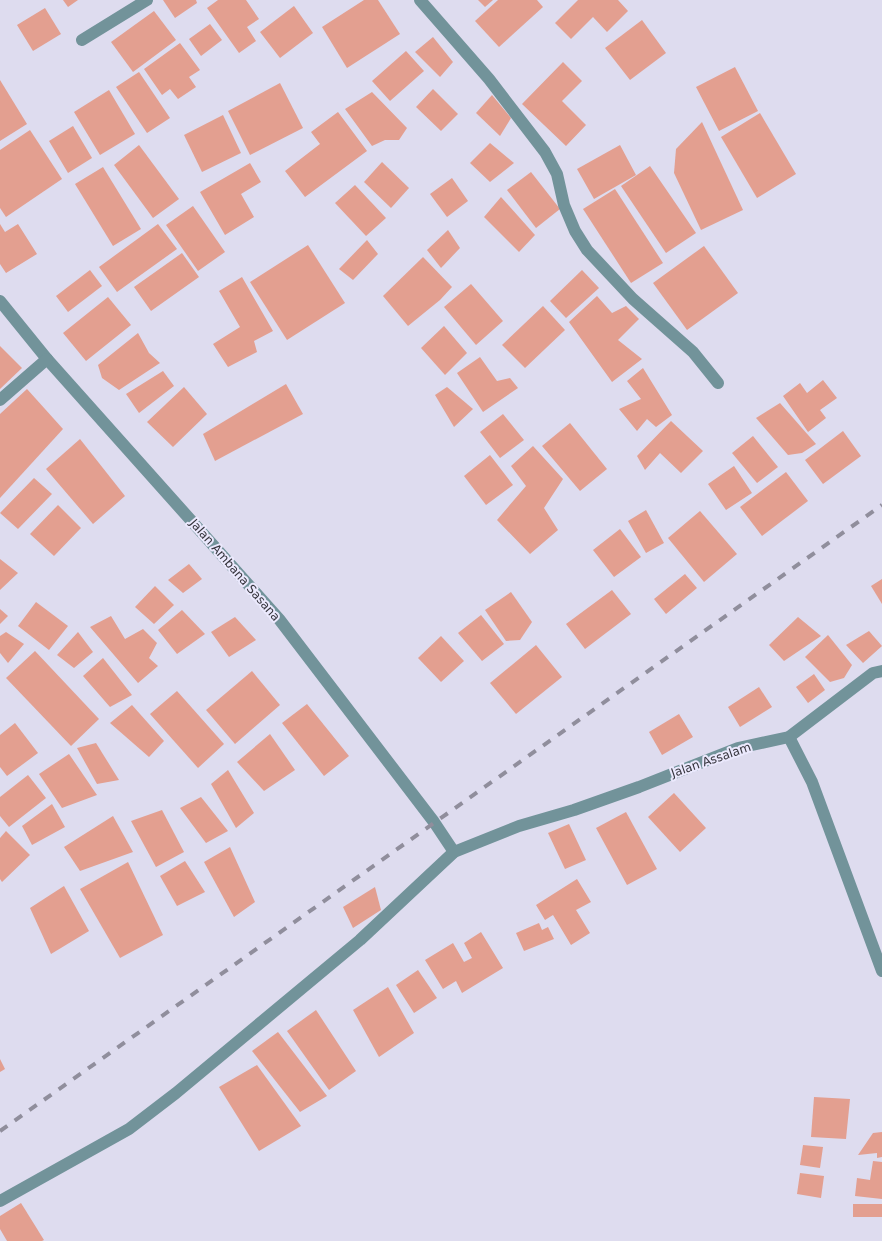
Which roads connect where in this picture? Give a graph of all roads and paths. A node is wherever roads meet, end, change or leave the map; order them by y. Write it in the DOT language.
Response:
graph roads {
  1 [pos="147,0"];
  2 [pos="420,0"];
  3 [pos="82,40"];
  4 [pos="0,301"];
  5 [pos="47,359"];
  6 [pos="718,383"];
  7 [pos="0,400"];
  8 [pos="882,671"];
  9 [pos="789,737"];
  10 [pos="454,852"];
  11 [pos="882,971"];
  12 [pos="0,1201"];
  1 -- 3 [label="street"];
  2 -- 6 [label="street"];
  4 -- 5 [label="street, Jalan Ambana Sasana"];
  5 -- 7 [label="street"];
  5 -- 10 [label="street, Jalan Ambana Sasana"];
  8 -- 9 [label="street"];
  9 -- 10 [label="street, Jalan Assalam"];
  9 -- 11 [label="street"];
  10 -- 12 [label="street"];
}
